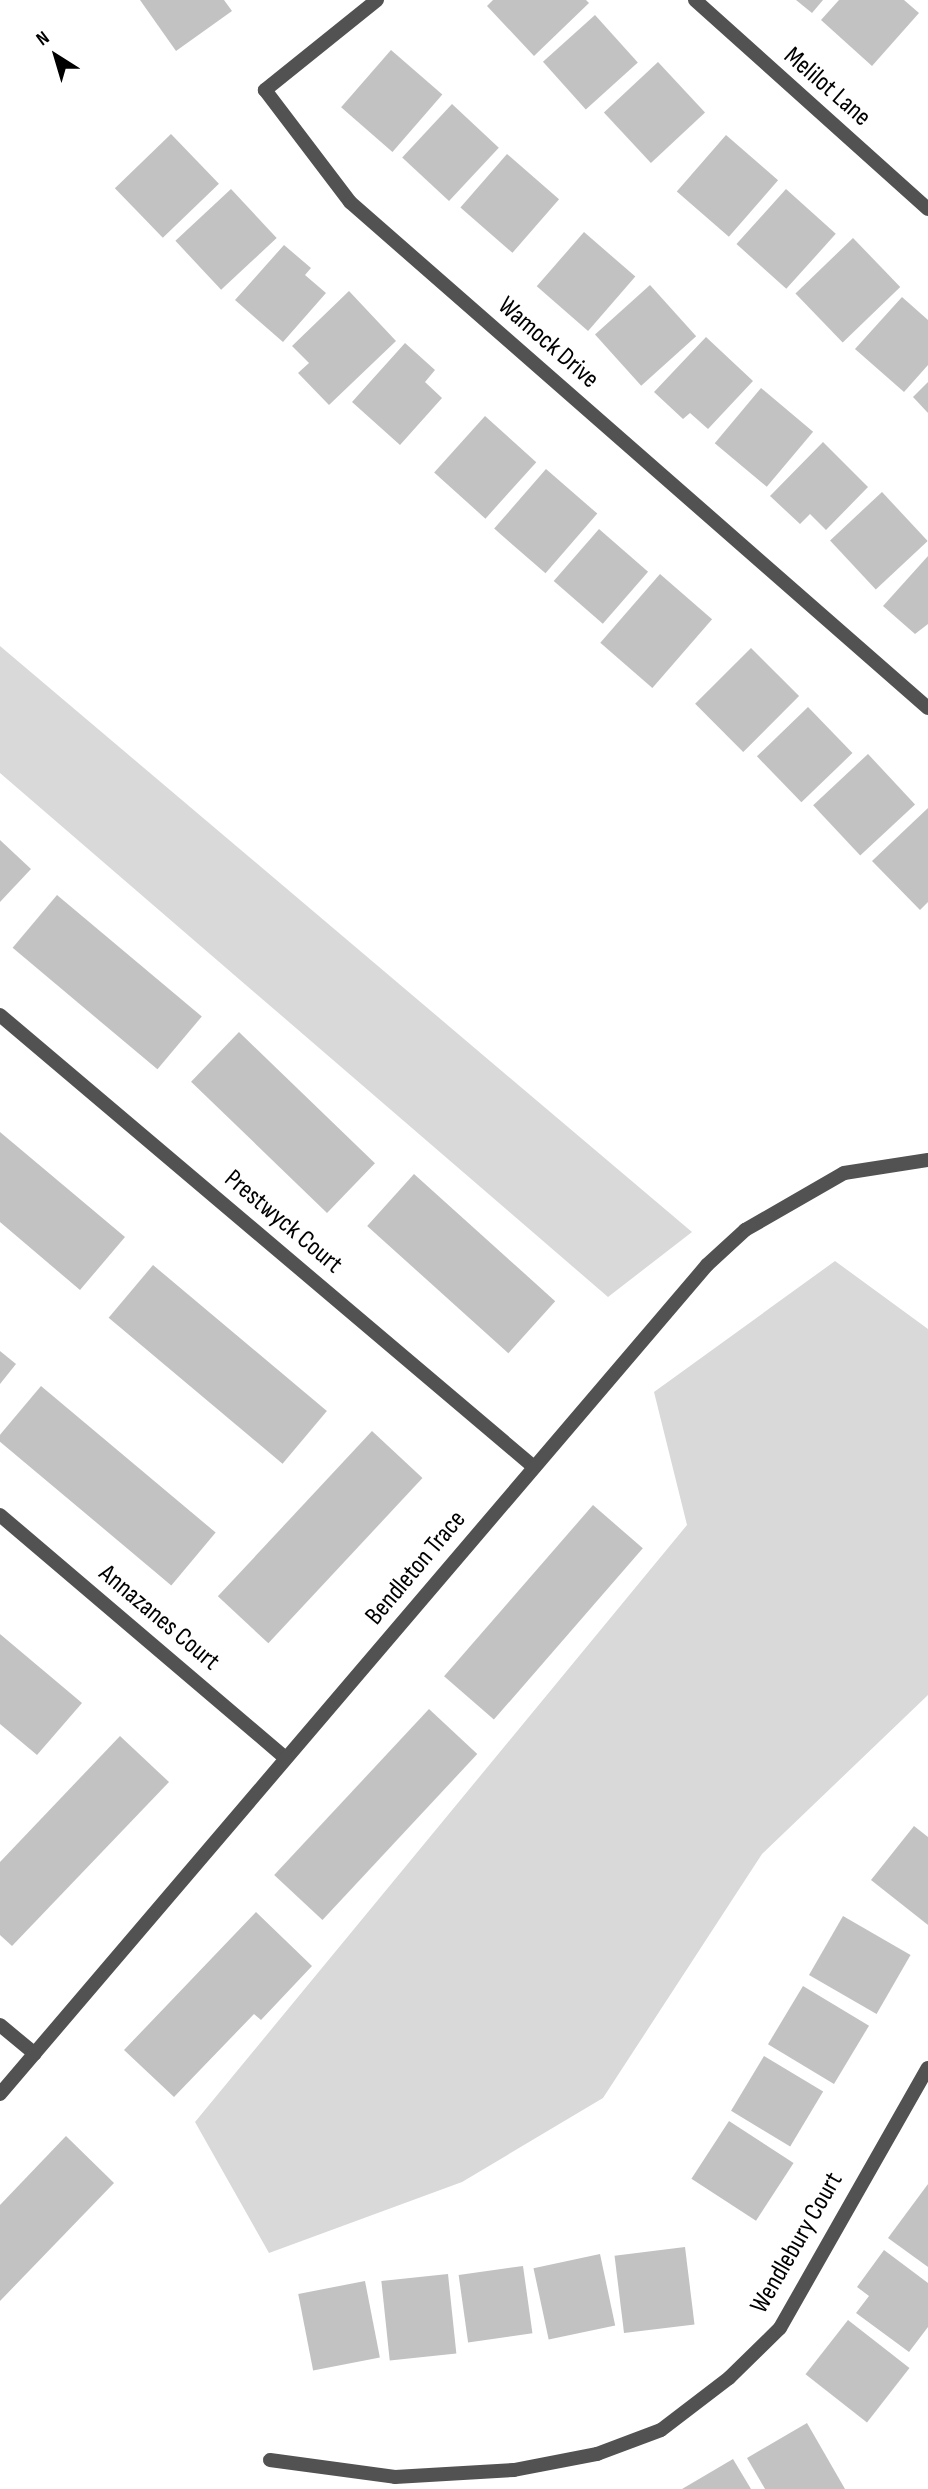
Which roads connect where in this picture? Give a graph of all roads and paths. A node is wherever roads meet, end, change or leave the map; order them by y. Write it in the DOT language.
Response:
graph roads {
  1 [pos="377,0"];
  2 [pos="695,0"];
  3 [pos="928,209"];
  4 [pos="928,708"];
  5 [pos="0,1015"];
  6 [pos="928,1160"];
  7 [pos="534,1467"];
  8 [pos="0,1515"];
  9 [pos="286,1758"];
  10 [pos="0,2025"];
  11 [pos="35,2054"];
  12 [pos="928,2068"];
  13 [pos="0,2094"];
  14 [pos="270,2460"];
  1 -- 4 [label="street, Wamock Drive"];
  2 -- 3 [label="street, Melilot Lane"];
  5 -- 7 [label="street, Prestwyck Court"];
  6 -- 7 [label="street, Bendleton Trace"];
  7 -- 9 [label="street, Bendleton Trace"];
  8 -- 9 [label="street, Annazanes Court"];
  9 -- 11 [label="street, Bendleton Trace"];
  10 -- 11 [label="street"];
  11 -- 13 [label="street, Bendleton Trace"];
  12 -- 14 [label="street, Wendlebury Court"];
}
